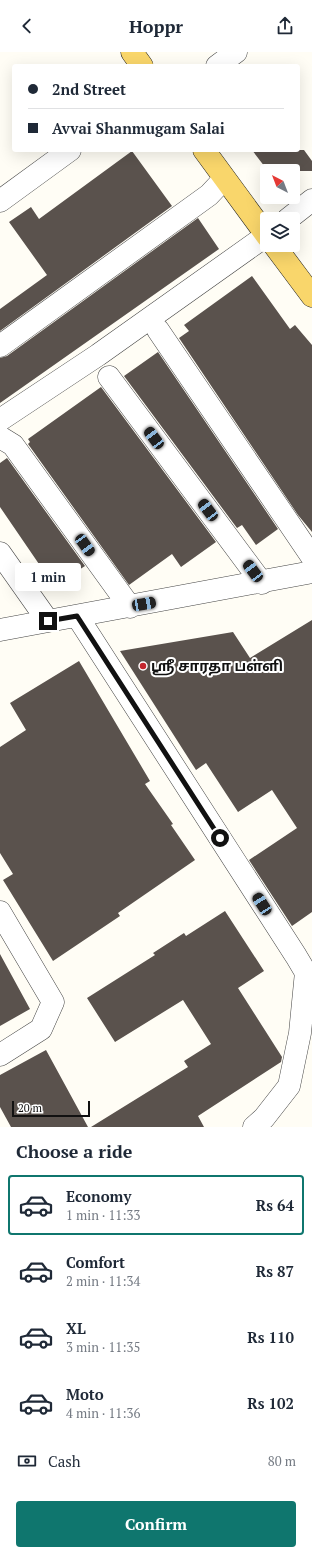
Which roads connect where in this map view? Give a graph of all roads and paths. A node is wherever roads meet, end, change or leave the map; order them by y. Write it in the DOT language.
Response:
graph roads {
  1 [pos="132,52"];
  2 [pos="236,52"];
  3 [pos="141,64"];
  4 [pos="220,64"];
  5 [pos="67,152"];
  6 [pos="205,152"];
  7 [pos="224,179"];
  8 [pos="312,200"];
  9 [pos="0,201"];
  10 [pos="297,212"];
  11 [pos="260,226"];
  12 [pos="260,240"];
  13 [pos="279,252"];
  14 [pos="312,296"];
  15 [pos="158,330"];
  16 [pos="0,346"];
  17 [pos="109,377"];
  18 [pos="0,420"];
  19 [pos="0,437"];
  20 [pos="0,553"];
  21 [pos="312,557"];
  22 [pos="312,572"];
  23 [pos="262,583"];
  24 [pos="130,607"];
  25 [pos="77,616"];
  26 [pos="48,621"];
  27 [pos="0,630"];
  28 [pos="0,912"];
  29 [pos="306,964"];
  30 [pos="0,1055"];
  31 [pos="254,1127"];
  1 -- 3 [label="main road"];
  2 -- 4 [label="street"];
  5 -- 9 [label="street"];
  6 -- 7 [label="main road"];
  7 -- 11 [label="main road"];
  7 -- 16 [label="street"];
  8 -- 10 [label="street"];
  12 -- 18 [label="street"];
  13 -- 14 [label="main road"];
  15 -- 21 [label="street"];
  17 -- 23 [label="street"];
  19 -- 24 [label="street"];
  20 -- 26 [label="street"];
  22 -- 23 [label="street"];
  23 -- 24 [label="street"];
  24 -- 25 [label="street"];
  25 -- 26 [label="street"];
  25 -- 29 [label="street"];
  26 -- 27 [label="street"];
  28 -- 30 [label="street"];
  29 -- 31 [label="street"];
}
